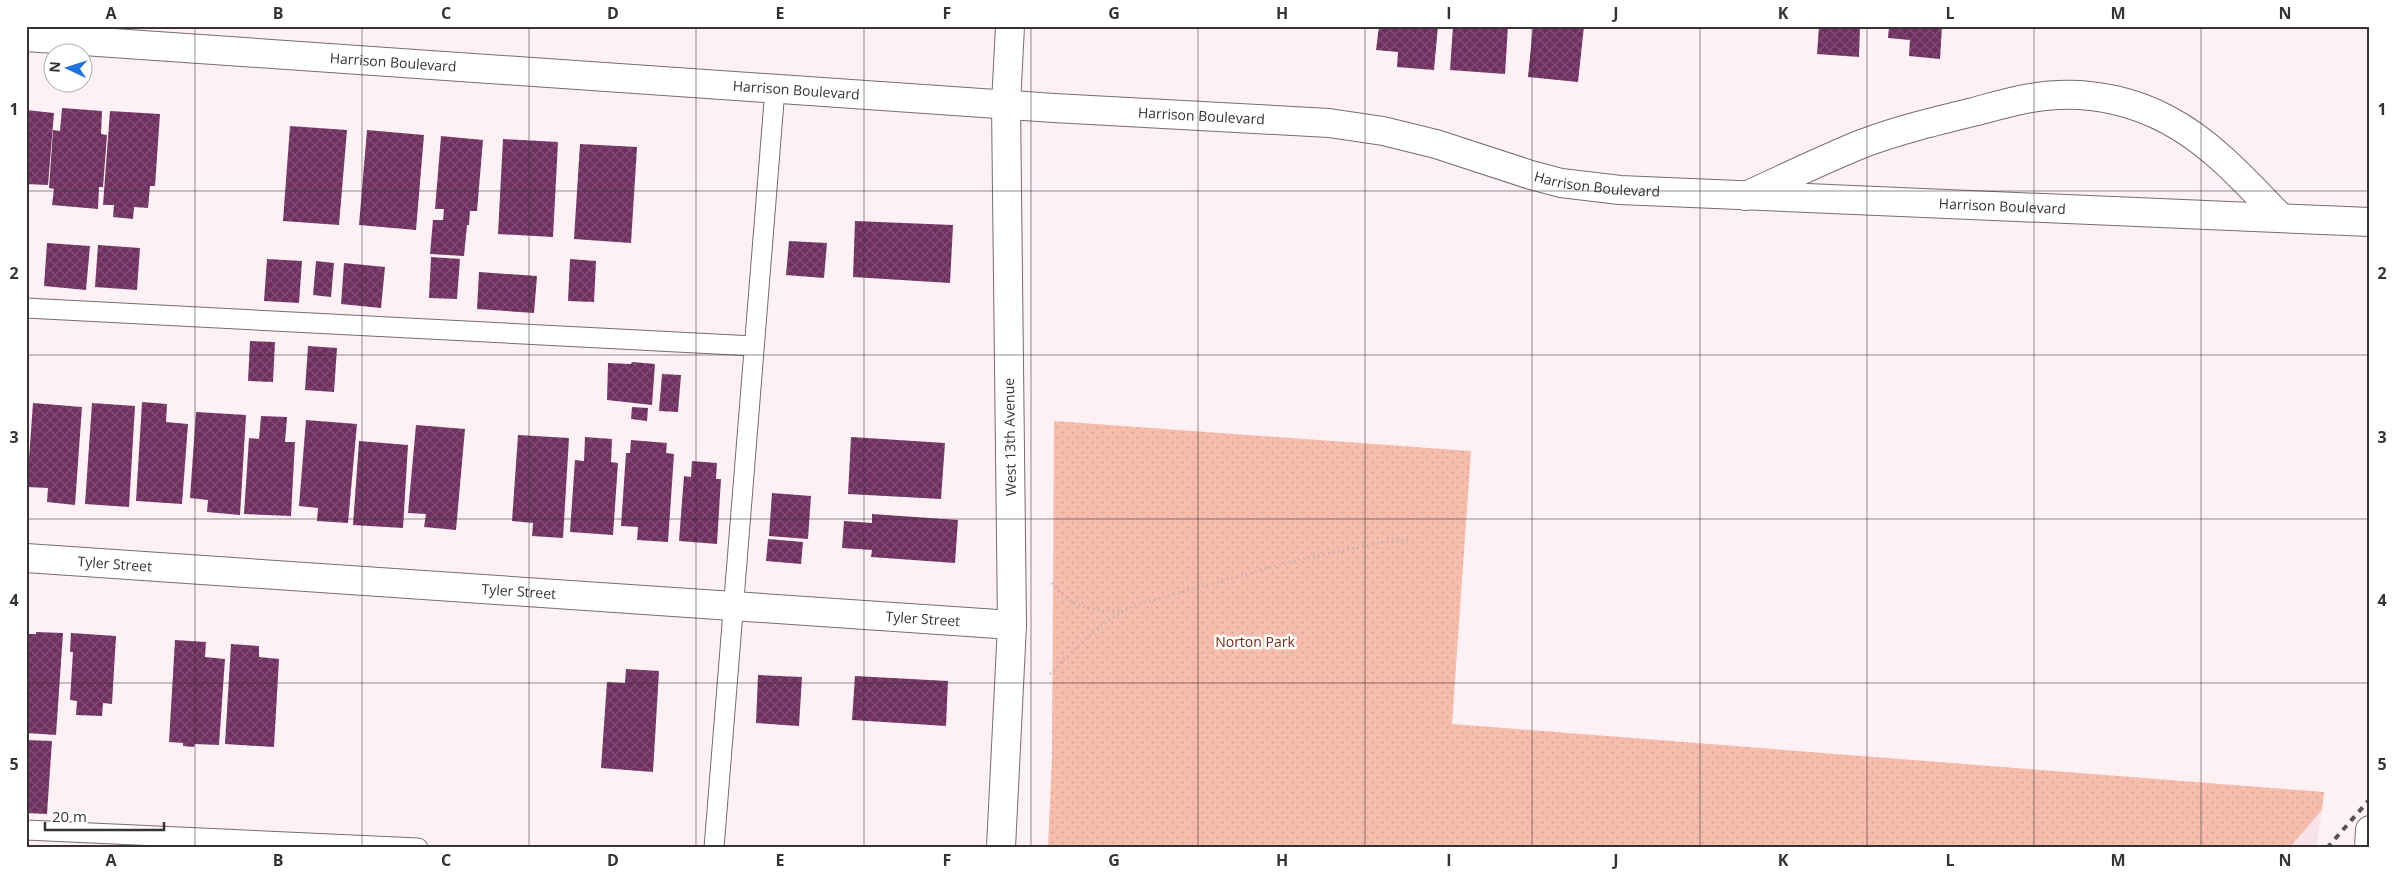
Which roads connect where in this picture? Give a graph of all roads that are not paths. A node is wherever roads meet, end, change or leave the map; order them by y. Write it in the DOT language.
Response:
graph roads {
  1 [pos="1010,26"];
  2 [pos="26,38"];
  3 [pos="775,89"];
  4 [pos="1006,104"];
  5 [pos="1746,196"];
  6 [pos="2282,218"];
  7 [pos="2370,222"];
  8 [pos="26,308"];
  9 [pos="754,346"];
  10 [pos="26,558"];
  11 [pos="733,606"];
  12 [pos="1012,625"];
  13 [pos="26,830"];
  14 [pos="2370,830"];
  15 [pos="418,848"];
  16 [pos="714,848"];
  17 [pos="1001,848"];
  18 [pos="2369,848"];
  1 -- 4 [label="street, West 13th Avenue"];
  2 -- 3 [label="street, Harrison Boulevard"];
  3 -- 4 [label="street, Harrison Boulevard"];
  3 -- 9 [label="lane"];
  4 -- 5 [label="street, Harrison Boulevard"];
  4 -- 12 [label="street, West 13th Avenue"];
  5 -- 6 [label="street, Harrison Boulevard"];
  5 -- 6 [label="street"];
  6 -- 7 [label="street, Harrison Boulevard"];
  8 -- 9 [label="lane"];
  9 -- 11 [label="lane"];
  10 -- 11 [label="street, Tyler Street"];
  11 -- 12 [label="street, Tyler Street"];
  11 -- 16 [label="lane"];
  12 -- 17 [label="street, West 13th Avenue"];
  13 -- 15 [label="lane"];
  14 -- 18 [label="street"];
}
